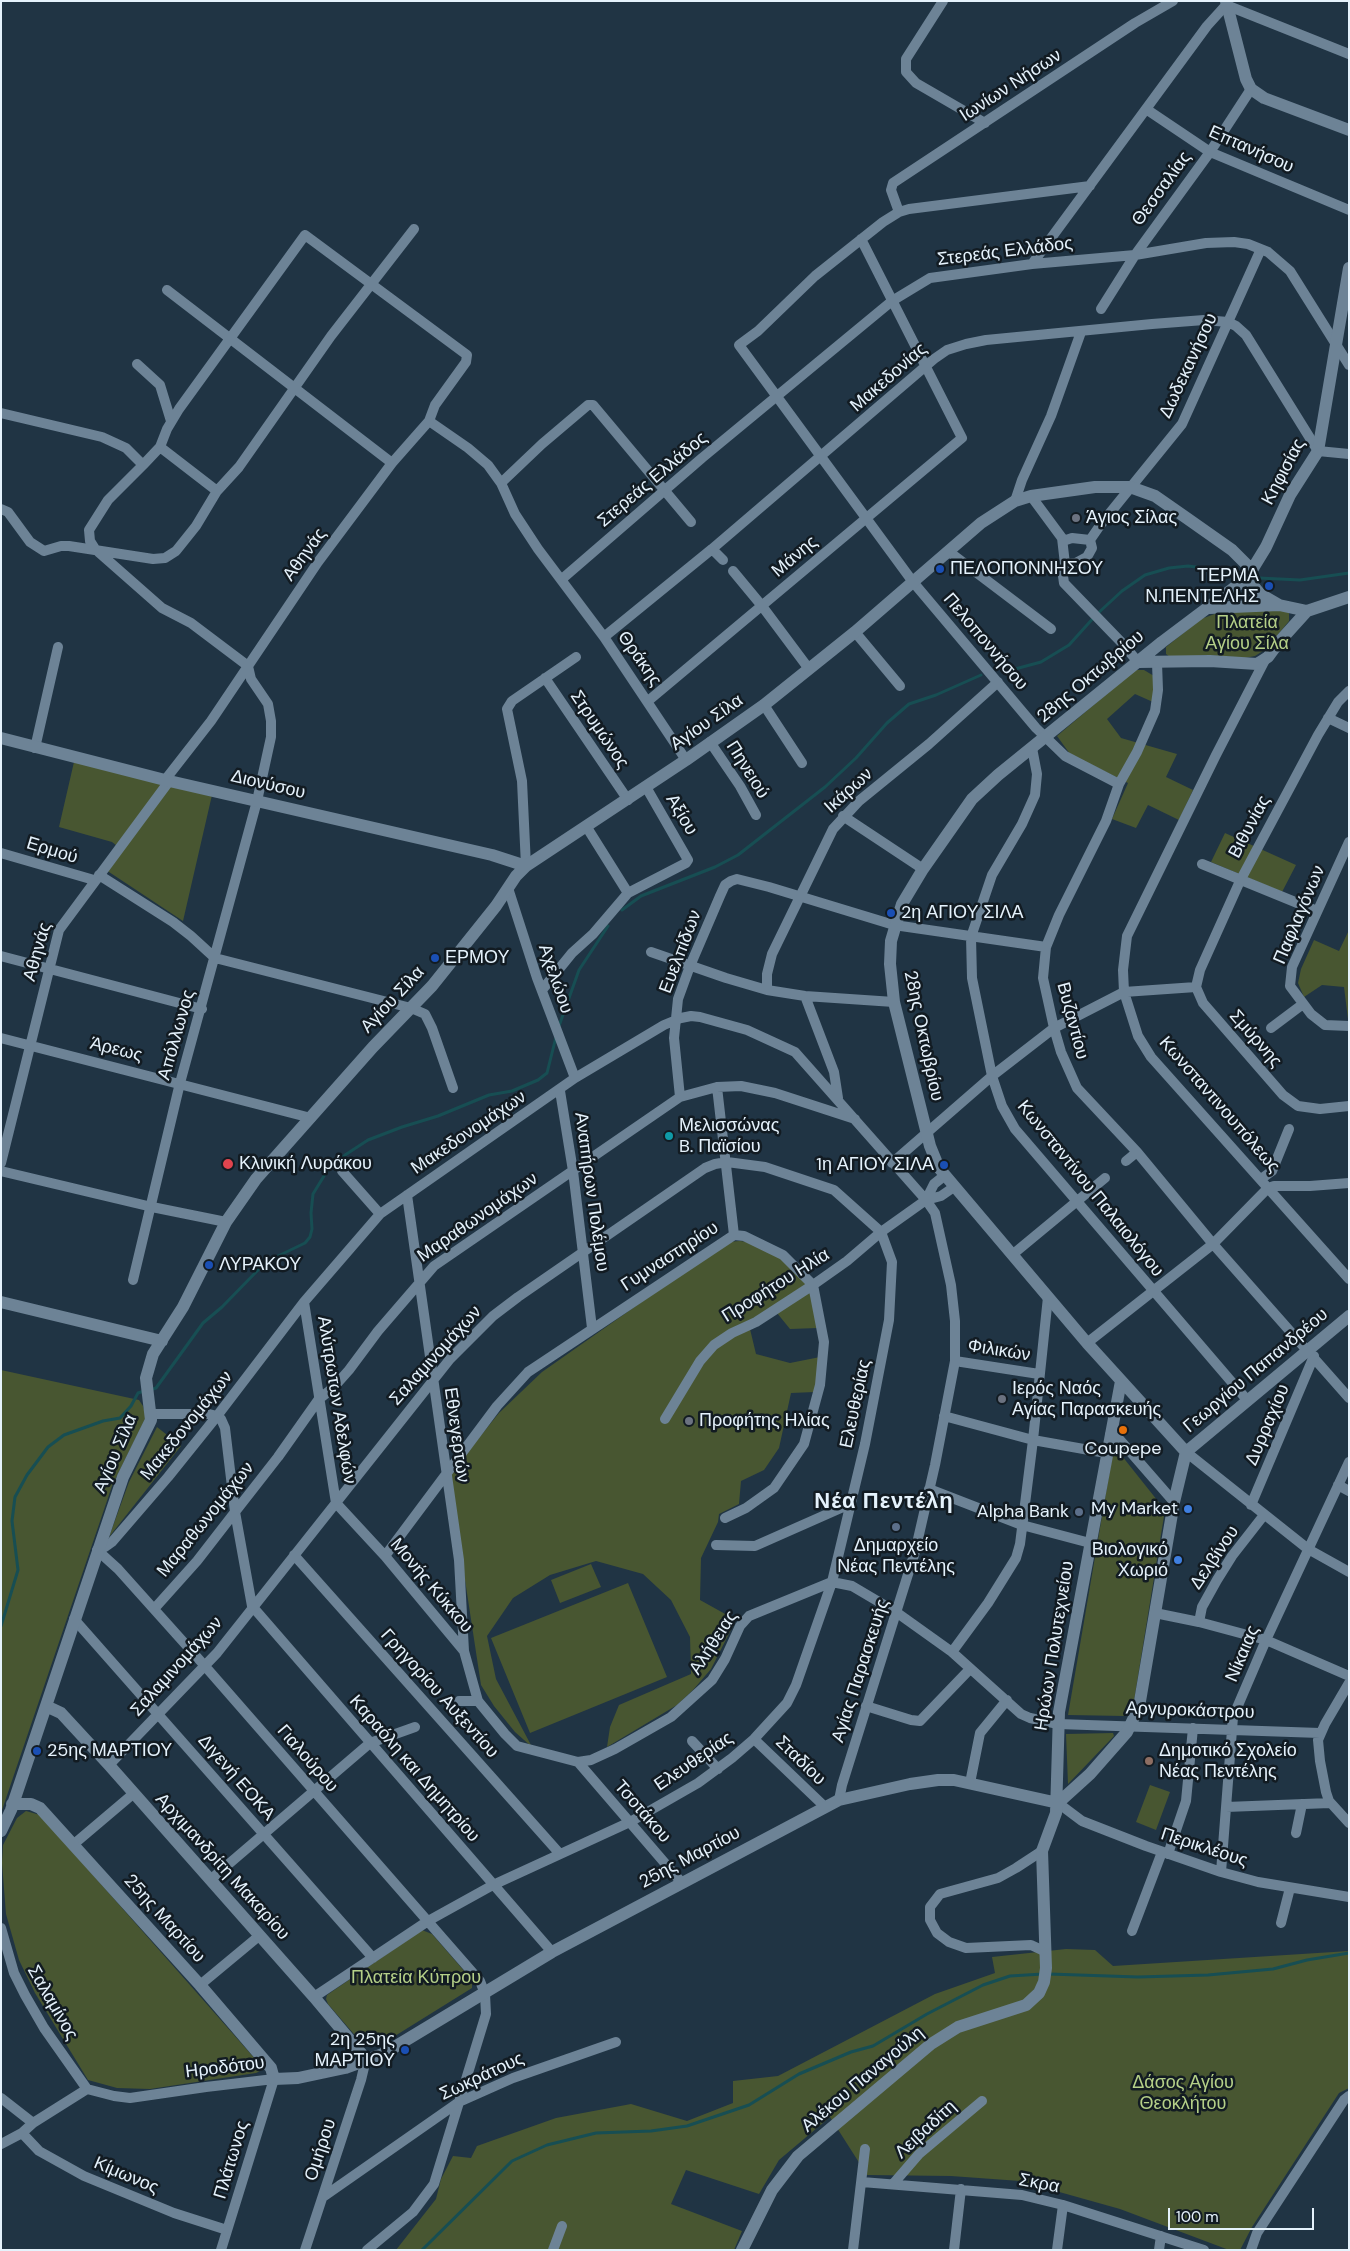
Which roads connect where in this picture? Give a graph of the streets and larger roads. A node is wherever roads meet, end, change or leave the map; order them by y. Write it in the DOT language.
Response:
graph roads {
  1 [pos="943,1"];
  2 [pos="1173,1"];
  3 [pos="1226,3"];
  4 [pos="1349,54"];
  5 [pos="1251,89"];
  6 [pos="1146,109"];
  7 [pos="985,123"];
  8 [pos="1349,130"];
  9 [pos="1210,152"];
  10 [pos="1090,186"];
  11 [pos="1349,210"];
  12 [pos="899,212"];
  13 [pos="414,229"];
  14 [pos="860,239"];
  15 [pos="1261,249"];
  16 [pos="1135,255"];
  17 [pos="1032,264"];
  18 [pos="1349,268"];
  19 [pos="372,285"];
  20 [pos="168,290"];
  21 [pos="892,301"];
  22 [pos="1101,309"];
  23 [pos="1228,322"];
  24 [pos="1081,332"];
  25 [pos="231,338"];
  26 [pos="1336,343"];
  27 [pos="137,364"];
  28 [pos="1349,365"];
  29 [pos="926,367"];
  30 [pos="294,387"];
  31 [pos="778,397"];
  32 [pos="1,413"];
  33 [pos="171,421"];
  34 [pos="429,421"];
  35 [pos="160,447"];
  36 [pos="1318,451"];
  37 [pos="1349,454"];
  38 [pos="821,457"];
  39 [pos="392,463"];
  40 [pos="143,465"];
  41 [pos="502,483"];
  42 [pos="1130,487"];
  43 [pos="217,491"];
  44 [pos="665,491"];
  45 [pos="1031,496"];
  46 [pos="1015,502"];
  47 [pos="1,509"];
  48 [pos="867,518"];
  49 [pos="691,522"];
  50 [pos="1090,540"];
  51 [pos="1063,541"];
  52 [pos="95,549"];
  53 [pos="712,549"];
  54 [pos="948,551"];
  55 [pos="723,560"];
  56 [pos="1065,564"];
  57 [pos="733,571"];
  58 [pos="1250,574"];
  59 [pos="562,579"];
  60 [pos="913,582"];
  61 [pos="1349,597"];
  62 [pos="1279,605"];
  63 [pos="762,606"];
  64 [pos="1209,608"];
  65 [pos="1307,611"];
  66 [pos="1051,628"];
  67 [pos="855,632"];
  68 [pos="604,637"];
  69 [pos="58,647"];
  70 [pos="576,657"];
  71 [pos="1265,660"];
  72 [pos="1138,662"];
  73 [pos="1157,663"];
  74 [pos="248,666"];
  75 [pos="809,669"];
  76 [pos="545,678"];
  77 [pos="998,682"];
  78 [pos="900,686"];
  79 [pos="1349,691"];
  80 [pos="648,701"];
  81 [pos="764,705"];
  82 [pos="1328,718"];
  83 [pos="1349,728"];
  84 [pos="1,738"];
  85 [pos="1046,738"];
  86 [pos="710,742"];
  87 [pos="35,748"];
  88 [pos="1032,748"];
  89 [pos="686,760"];
  90 [pos="802,763"];
  91 [pos="168,780"];
  92 [pos="1119,784"];
  93 [pos="646,787"];
  94 [pos="258,800"];
  95 [pos="628,800"];
  96 [pos="756,815"];
  97 [pos="843,816"];
  98 [pos="586,826"];
  99 [pos="1349,842"];
  100 [pos="1,853"];
  101 [pos="1202,864"];
  102 [pos="526,866"];
  103 [pos="922,869"];
  104 [pos="96,878"];
  105 [pos="1240,880"];
  106 [pos="508,888"];
  107 [pos="628,894"];
  108 [pos="801,895"];
  109 [pos="1317,911"];
  110 [pos="894,924"];
  111 [pos="972,937"];
  112 [pos="1046,947"];
  113 [pos="651,952"];
  114 [pos="1,956"];
  115 [pos="215,958"];
  116 [pos="690,966"];
  117 [pos="49,969"];
  118 [pos="1196,987"];
  119 [pos="542,990"];
  120 [pos="767,990"];
  121 [pos="1124,992"];
  122 [pos="805,996"];
  123 [pos="894,1002"];
  124 [pos="1303,1004"];
  125 [pos="411,1008"];
  126 [pos="202,1009"];
  127 [pos="674,1020"];
  128 [pos="1349,1026"];
  129 [pos="1054,1028"];
  130 [pos="1271,1028"];
  131 [pos="1,1038"];
  132 [pos="30,1046"];
  133 [pos="992,1076"];
  134 [pos="576,1078"];
  135 [pos="180,1083"];
  136 [pos="717,1087"];
  137 [pos="453,1088"];
  138 [pos="560,1091"];
  139 [pos="680,1097"];
  140 [pos="838,1098"];
  141 [pos="1349,1106"];
  142 [pos="311,1118"];
  143 [pos="856,1119"];
  144 [pos="1289,1129"];
  145 [pos="927,1132"];
  146 [pos="1137,1152"];
  147 [pos="1126,1161"];
  148 [pos="727,1162"];
  149 [pos="1,1163"];
  150 [pos="892,1163"];
  151 [pos="1,1171"];
  152 [pos="342,1171"];
  153 [pos="573,1171"];
  154 [pos="944,1176"];
  155 [pos="1105,1178"];
  156 [pos="1261,1180"];
  157 [pos="1349,1183"];
  158 [pos="954,1187"];
  159 [pos="1268,1188"];
  160 [pos="407,1195"];
  161 [pos="926,1200"];
  162 [pos="1077,1202"];
  163 [pos="152,1207"];
  164 [pos="380,1214"];
  165 [pos="226,1222"];
  166 [pos="881,1232"];
  167 [pos="734,1235"];
  168 [pos="1213,1244"];
  169 [pos="584,1253"];
  170 [pos="1012,1255"];
  171 [pos="1349,1279"];
  172 [pos="134,1280"];
  173 [pos="419,1282"];
  174 [pos="813,1285"];
  175 [pos="1153,1291"];
  176 [pos="1048,1297"];
  177 [pos="1,1302"];
  178 [pos="304,1302"];
  179 [pos="1349,1316"];
  180 [pos="592,1328"];
  181 [pos="162,1342"];
  182 [pos="1087,1343"];
  183 [pos="1311,1353"];
  184 [pos="955,1361"];
  185 [pos="1039,1374"];
  186 [pos="1121,1381"];
  187 [pos="433,1383"];
  188 [pos="1349,1398"];
  189 [pos="320,1399"];
  190 [pos="1248,1401"];
  191 [pos="1141,1403"];
  192 [pos="1116,1408"];
  193 [pos="151,1414"];
  194 [pos="218,1416"];
  195 [pos="944,1416"];
  196 [pos="666,1419"];
  197 [pos="1110,1435"];
  198 [pos="1033,1440"];
  199 [pos="1106,1452"];
  200 [pos="1186,1452"];
  201 [pos="1349,1462"];
  202 [pos="446,1476"];
  203 [pos="1338,1485"];
  204 [pos="929,1489"];
  205 [pos="1349,1491"];
  206 [pos="1174,1502"];
  207 [pos="336,1503"];
  208 [pos="850,1504"];
  209 [pos="1251,1505"];
  210 [pos="235,1512"];
  211 [pos="1264,1515"];
  212 [pos="724,1518"];
  213 [pos="1022,1526"];
  214 [pos="1090,1543"];
  215 [pos="716,1545"];
  216 [pos="1308,1549"];
  217 [pos="97,1550"];
  218 [pos="294,1555"];
  219 [pos="385,1556"];
  220 [pos="1349,1572"];
  221 [pos="832,1582"];
  222 [pos="252,1606"];
  223 [pos="154,1609"];
  224 [pos="896,1612"];
  225 [pos="1155,1613"];
  226 [pos="74,1619"];
  227 [pos="1199,1622"];
  228 [pos="1266,1640"];
  229 [pos="464,1651"];
  230 [pos="952,1652"];
  231 [pos="204,1665"];
  232 [pos="970,1668"];
  233 [pos="1349,1676"];
  234 [pos="1349,1683"];
  235 [pos="478,1700"];
  236 [pos="1007,1700"];
  237 [pos="459,1702"];
  238 [pos="46,1706"];
  239 [pos="866,1706"];
  240 [pos="158,1714"];
  241 [pos="1058,1724"];
  242 [pos="1132,1725"];
  243 [pos="415,1727"];
  244 [pos="1193,1728"];
  245 [pos="1232,1728"];
  246 [pos="1320,1732"];
  247 [pos="754,1739"];
  248 [pos="692,1741"];
  249 [pos="370,1743"];
  250 [pos="578,1762"];
  251 [pos="109,1765"];
  252 [pos="718,1769"];
  253 [pos="970,1783"];
  254 [pos="314,1792"];
  255 [pos="133,1794"];
  256 [pos="839,1800"];
  257 [pos="1330,1802"];
  258 [pos="1058,1803"];
  259 [pos="12,1804"];
  260 [pos="1302,1804"];
  261 [pos="824,1806"];
  262 [pos="1226,1807"];
  263 [pos="630,1822"];
  264 [pos="1349,1823"];
  265 [pos="1,1831"];
  266 [pos="1296,1833"];
  267 [pos="264,1834"];
  268 [pos="74,1844"];
  269 [pos="1042,1851"];
  270 [pos="1165,1853"];
  271 [pos="560,1854"];
  272 [pos="1221,1872"];
  273 [pos="210,1880"];
  274 [pos="682,1882"];
  275 [pos="493,1885"];
  276 [pos="1290,1888"];
  277 [pos="1349,1897"];
  278 [pos="428,1921"];
  279 [pos="1282,1924"];
  280 [pos="1,1928"];
  281 [pos="1132,1931"];
  282 [pos="259,1936"];
  283 [pos="1044,1951"];
  284 [pos="552,1952"];
  285 [pos="372,1958"];
  286 [pos="200,1985"];
  287 [pos="485,1994"];
  288 [pos="314,1996"];
  289 [pos="616,2042"];
  290 [pos="366,2059"];
  291 [pos="274,2080"];
  292 [pos="87,2089"];
  293 [pos="1349,2096"];
  294 [pos="1,2098"];
  295 [pos="982,2101"];
  296 [pos="459,2102"];
  297 [pos="33,2123"];
  298 [pos="22,2133"];
  299 [pos="1,2144"];
  300 [pos="865,2149"];
  301 [pos="862,2182"];
  302 [pos="893,2184"];
  303 [pos="961,2189"];
  304 [pos="323,2197"];
  305 [pos="1063,2205"];
  306 [pos="562,2226"];
  307 [pos="227,2230"];
  308 [pos="1161,2236"];
  309 [pos="221,2250"];
  310 [pos="305,2250"];
  311 [pos="368,2250"];
  312 [pos="552,2250"];
  313 [pos="742,2250"];
  314 [pos="853,2250"];
  315 [pos="954,2250"];
  316 [pos="1057,2250"];
  317 [pos="1159,2250"];
  318 [pos="1204,2250"];
  319 [pos="1251,2250"];
  1 -- 7 [label="street"];
  2 -- 7 [label="street, Ιωνίων Νήσων"];
  3 -- 4 [label="street"];
  3 -- 5 [label="street"];
  3 -- 6 [label="street"];
  5 -- 8 [label="street"];
  5 -- 9 [label="street, Θεσσαλίας"];
  6 -- 9 [label="street, Επτανήσου"];
  6 -- 10 [label="street"];
  7 -- 12 [label="street, Ιωνίων Νήσων"];
  9 -- 11 [label="street, Επτανήσου"];
  9 -- 16 [label="street, Θεσσαλίας"];
  10 -- 12 [label="street"];
  10 -- 17 [label="street"];
  12 -- 14 [label="street"];
  13 -- 19 [label="street"];
  14 -- 21 [label="street"];
  14 -- 31 [label="street, Πελοποννήσου"];
  15 -- 16 [label="street, Στερεάς Ελλάδος"];
  15 -- 23 [label="street, Δωδεκανήσου"];
  15 -- 26 [label="street, Στερεάς Ελλάδος"];
  16 -- 17 [label="street, Στερεάς Ελλάδος"];
  16 -- 22 [label="street, Θεσσαλίας"];
  17 -- 21 [label="street, Στερεάς Ελλάδος"];
  18 -- 26 [label="street, Κηφισίας"];
  19 -- 25 [label="street"];
  19 -- 30 [label="street"];
  19 -- 34 [label="street, Αθηνάς"];
  20 -- 25 [label="street"];
  21 -- 29 [label="street"];
  21 -- 31 [label="street, Στερεάς Ελλάδος"];
  23 -- 24 [label="street, Μακεδονίας"];
  23 -- 36 [label="street"];
  23 -- 42 [label="street, Δωδεκανήσου"];
  24 -- 29 [label="street, Μακεδονίας"];
  24 -- 46 [label="street"];
  25 -- 30 [label="street"];
  25 -- 33 [label="street"];
  26 -- 28 [label="street, Στερεάς Ελλάδος"];
  26 -- 36 [label="street, Κηφισίας"];
  27 -- 33 [label="street"];
  29 -- 38 [label="street, Μακεδονίας"];
  29 -- 48 [label="street, Μάνης"];
  30 -- 39 [label="street"];
  30 -- 43 [label="street"];
  31 -- 38 [label="street, Πελοποννήσου"];
  31 -- 44 [label="street, Στερεάς Ελλάδος"];
  32 -- 40 [label="street"];
  33 -- 35 [label="street"];
  34 -- 39 [label="street, Αθηνάς"];
  34 -- 41 [label="street, Θράκης"];
  35 -- 40 [label="street"];
  35 -- 43 [label="street"];
  36 -- 37 [label="street"];
  36 -- 58 [label="street, Κηφισίας"];
  38 -- 48 [label="street, Πελοποννήσου"];
  38 -- 53 [label="street, Μακεδονίας"];
  39 -- 74 [label="street, Αθηνάς"];
  40 -- 52 [label="street"];
  41 -- 44 [label="street"];
  41 -- 59 [label="street, Θράκης"];
  42 -- 45 [label="street, Αγίου Σίλα"];
  42 -- 50 [label="street, Δωδεκανήσου"];
  42 -- 58 [label="street, Αγίου Σίλα"];
  43 -- 52 [label="street"];
  44 -- 49 [label="street"];
  44 -- 59 [label="street, Στερεάς Ελλάδος"];
  45 -- 46 [label="street, Αγίου Σίλα"];
  45 -- 51 [label="street"];
  46 -- 54 [label="street, Αγίου Σίλα"];
  47 -- 52 [label="street"];
  48 -- 60 [label="street, Πελοποννήσου"];
  48 -- 63 [label="street, Μάνης"];
  50 -- 51 [label="street"];
  50 -- 56 [label="street, Δωδεκανήσου"];
  51 -- 56 [label="street"];
  52 -- 74 [label="street"];
  53 -- 55 [label="street"];
  53 -- 68 [label="street, Μακεδονίας"];
  54 -- 60 [label="street, Αγίου Σίλα"];
  54 -- 66 [label="street"];
  56 -- 72 [label="street"];
  57 -- 63 [label="street"];
  58 -- 62 [label="street"];
  58 -- 64 [label="street, Κηφισίας"];
  59 -- 68 [label="street, Θράκης"];
  60 -- 67 [label="street, Αγίου Σίλα"];
  60 -- 77 [label="street, Πελοποννήσου"];
  61 -- 65 [label="street"];
  62 -- 64 [label="street"];
  62 -- 65 [label="street"];
  63 -- 75 [label="street"];
  63 -- 80 [label="street, Μάνης"];
  64 -- 72 [label="street, 28ης Οκτωβρίου"];
  65 -- 71 [label="street, Κωνσταντινουπόλεως"];
  67 -- 75 [label="street, Αγίου Σίλα"];
  67 -- 78 [label="street"];
  68 -- 80 [label="street, Θράκης"];
  69 -- 87 [label="street"];
  70 -- 76 [label="street"];
  71 -- 73 [label="street"];
  71 -- 121 [label="street, Κωνσταντινουπόλεως"];
  72 -- 73 [label="street"];
  72 -- 85 [label="street, 28ης Οκτωβρίου"];
  73 -- 92 [label="street, Βυζαντίου"];
  74 -- 91 [label="street, Αθηνάς"];
  74 -- 94 [label="street, Απόλλωνος"];
  75 -- 81 [label="street, Αγίου Σίλα"];
  76 -- 95 [label="street, Στρυμώνος"];
  76 -- 102 [label="street"];
  77 -- 85 [label="street, Πελοποννήσου"];
  77 -- 97 [label="street, Ικάρων"];
  79 -- 82 [label="street, Βιθυνίας"];
  80 -- 89 [label="street, Θράκης"];
  81 -- 86 [label="street, Αγίου Σίλα"];
  81 -- 90 [label="street"];
  82 -- 83 [label="street"];
  82 -- 105 [label="street, Βιθυνίας"];
  84 -- 87 [label="street, Διονύσου"];
  85 -- 88 [label="street, 28ης Οκτωβρίου"];
  85 -- 92 [label="street, Πελοποννήσου"];
  86 -- 89 [label="street, Αγίου Σίλα"];
  86 -- 96 [label="street, Πηνειού"];
  87 -- 91 [label="street, Διονύσου"];
  88 -- 103 [label="street, 28ης Οκτωβρίου"];
  88 -- 111 [label="street, Κωνσταντίνου Παλαιολόγου"];
  89 -- 93 [label="street, Αγίου Σίλα"];
  91 -- 94 [label="street, Διονύσου"];
  91 -- 104 [label="street, Αθηνάς"];
  92 -- 112 [label="street, Βυζαντίου"];
  93 -- 95 [label="street, Αγίου Σίλα"];
  93 -- 107 [label="street, Αξίου"];
  94 -- 102 [label="street, Διονύσου"];
  94 -- 115 [label="street, Απόλλωνος"];
  95 -- 98 [label="street, Αγίου Σίλα"];
  97 -- 103 [label="street"];
  97 -- 108 [label="street, Ικάρων"];
  98 -- 102 [label="street, Αγίου Σίλα"];
  98 -- 107 [label="street"];
  99 -- 109 [label="street, Παφλαγόνων"];
  100 -- 104 [label="street, Ερμού"];
  101 -- 105 [label="street"];
  102 -- 106 [label="street, Αγίου Σίλα"];
  103 -- 110 [label="street, 28ης Οκτωβρίου"];
  104 -- 115 [label="street, Ερμού"];
  104 -- 117 [label="street, Αθηνάς"];
  105 -- 109 [label="street"];
  105 -- 118 [label="street, Βιθυνίας"];
  106 -- 119 [label="street, Αχελώου"];
  106 -- 125 [label="street, Αγίου Σίλα"];
  107 -- 119 [label="street"];
  108 -- 110 [label="street"];
  108 -- 116 [label="street, Ευελπίδων"];
  108 -- 120 [label="street, Ικάρων"];
  109 -- 124 [label="street, Παφλαγόνων"];
  110 -- 111 [label="street"];
  110 -- 123 [label="street, 28ης Οκτωβρίου"];
  111 -- 112 [label="street"];
  111 -- 133 [label="street, Κωνσταντίνου Παλαιολόγου"];
  112 -- 129 [label="street, Βυζαντίου"];
  113 -- 116 [label="street"];
  114 -- 117 [label="street"];
  115 -- 125 [label="street"];
  115 -- 126 [label="street, Απόλλωνος"];
  116 -- 120 [label="street"];
  116 -- 127 [label="street, Ευελπίδων"];
  117 -- 126 [label="street"];
  117 -- 132 [label="street, Αθηνάς"];
  118 -- 121 [label="street"];
  118 -- 141 [label="street, Σμύρνης"];
  119 -- 134 [label="street, Αχελώου"];
  120 -- 122 [label="street"];
  121 -- 129 [label="street"];
  121 -- 156 [label="street, Κωνσταντινουπόλεως"];
  122 -- 123 [label="street"];
  122 -- 140 [label="street"];
  123 -- 145 [label="street, 28ης Οκτωβρίου"];
  124 -- 128 [label="street, Παφλαγόνων"];
  124 -- 130 [label="street"];
  125 -- 137 [label="street"];
  125 -- 142 [label="street, Αγίου Σίλα"];
  126 -- 135 [label="street, Απόλλωνος"];
  127 -- 134 [label="street, Μακεδονομάχων"];
  127 -- 139 [label="street, Ευελπίδων"];
  127 -- 140 [label="street, Μακεδονομάχων"];
  129 -- 133 [label="street"];
  129 -- 146 [label="street, Βυζαντίου"];
  131 -- 132 [label="street, Άρεως"];
  132 -- 135 [label="street, Άρεως"];
  132 -- 149 [label="street, Αθηνάς"];
  133 -- 145 [label="street"];
  133 -- 162 [label="street, Κωνσταντίνου Παλαιολόγου"];
  134 -- 138 [label="street, Μακεδονομάχων"];
  135 -- 142 [label="street, Άρεως"];
  135 -- 163 [label="street, Απόλλωνος"];
  136 -- 139 [label="street, Μαραθωνομάχων"];
  136 -- 143 [label="street, Μαραθωνομάχων"];
  136 -- 148 [label="street"];
  138 -- 153 [label="street, Αναπήρων Πολέμου"];
  138 -- 160 [label="street, Μακεδονομάχων"];
  139 -- 153 [label="street, Μαραθωνομάχων"];
  140 -- 143 [label="street, Μακεδονομάχων"];
  142 -- 165 [label="street, Αγίου Σίλα"];
  143 -- 150 [label="street, Μακεδονομάχων"];
  144 -- 156 [label="street"];
  145 -- 150 [label="street"];
  145 -- 154 [label="street, 28ης Οκτωβρίου"];
  146 -- 147 [label="street"];
  146 -- 168 [label="street, Βυζαντίου"];
  148 -- 166 [label="street, Σαλαμινομάχων"];
  148 -- 167 [label="street"];
  148 -- 169 [label="street, Σαλαμινομάχων"];
  150 -- 161 [label="street, Μακεδονομάχων"];
  151 -- 163 [label="street"];
  152 -- 164 [label="street"];
  153 -- 169 [label="street, Αναπήρων Πολέμου"];
  153 -- 173 [label="street, Μαραθωνομάχων"];
  154 -- 158 [label="street, 28ης Οκτωβρίου"];
  154 -- 161 [label="street, Προφήτου Ηλία"];
  155 -- 162 [label="street"];
  156 -- 159 [label="street, Κωνσταντινουπόλεως"];
  157 -- 159 [label="street"];
  158 -- 161 [label="street, Προφήτου Ηλία"];
  158 -- 170 [label="street, 28ης Οκτωβρίου"];
  159 -- 168 [label="street"];
  159 -- 171 [label="street, Κωνσταντινουπόλεως"];
  160 -- 164 [label="street, Μακεδονομάχων"];
  160 -- 173 [label="street, Εθνεγερτών"];
  161 -- 166 [label="street, Προφήτου Ηλία"];
  161 -- 184 [label="street, Αγίας Παρασκευής"];
  162 -- 170 [label="street"];
  162 -- 175 [label="street, Κωνσταντίνου Παλαιολόγου"];
  163 -- 165 [label="street"];
  163 -- 172 [label="street, Απόλλωνος"];
  164 -- 178 [label="street, Μακεδονομάχων"];
  165 -- 181 [label="street, Αγίου Σίλα"];
  166 -- 174 [label="street, Προφήτου Ηλία"];
  166 -- 208 [label="street, Ελευθερίας"];
  167 -- 174 [label="street, Γυμναστηρίου"];
  167 -- 180 [label="street, Γυμναστηρίου"];
  168 -- 175 [label="street"];
  168 -- 183 [label="street, Βυζαντίου"];
  169 -- 180 [label="street, Αναπήρων Πολέμου"];
  169 -- 187 [label="street, Σαλαμινομάχων"];
  170 -- 176 [label="street, 28ης Οκτωβρίου"];
  173 -- 187 [label="street, Εθνεγερτών"];
  173 -- 189 [label="street, Μαραθωνομάχων"];
  174 -- 196 [label="street, Προφήτου Ηλία"];
  174 -- 212 [label="street"];
  175 -- 182 [label="street"];
  175 -- 190 [label="street, Κωνσταντίνου Παλαιολόγου"];
  176 -- 182 [label="street, 28ης Οκτωβρίου"];
  176 -- 185 [label="street"];
  177 -- 181 [label="street"];
  178 -- 189 [label="street, Αλύτρωτων Αδελφών"];
  178 -- 194 [label="street, Μακεδονομάχων"];
  179 -- 183 [label="street, Γεωργίου Παπανδρέου"];
  180 -- 202 [label="street, Γυμναστηρίου"];
  181 -- 193 [label="street, Αγίου Σίλα"];
  182 -- 186 [label="street, 28ης Οκτωβρίου"];
  183 -- 188 [label="street, Βυζαντίου"];
  183 -- 190 [label="street, Γεωργίου Παπανδρέου"];
  183 -- 209 [label="street, Δυρραχίου"];
  184 -- 185 [label="street, Φιλικών"];
  184 -- 195 [label="street, Αγίας Παρασκευής"];
  185 -- 198 [label="street"];
  186 -- 191 [label="street, 28ης Οκτωβρίου"];
  186 -- 192 [label="street, Ηρώων Πολυτεχνείου"];
  187 -- 202 [label="street, Εθνεγερτών"];
  187 -- 207 [label="street, Σαλαμινομάχων"];
  189 -- 207 [label="street, Αλύτρωτων Αδελφών"];
  189 -- 210 [label="street, Μαραθωνομάχων"];
  190 -- 200 [label="street, Γεωργίου Παπανδρέου"];
  191 -- 192 [label="street"];
  191 -- 200 [label="street, 28ης Οκτωβρίου"];
  192 -- 197 [label="street, Ηρώων Πολυτεχνείου"];
  193 -- 194 [label="street"];
  193 -- 217 [label="street, Αγίου Σίλα"];
  194 -- 210 [label="street"];
  194 -- 217 [label="street, Μακεδονομάχων"];
  195 -- 198 [label="street"];
  195 -- 204 [label="street, Αγίας Παρασκευής"];
  197 -- 199 [label="street, Ηρώων Πολυτεχνείου"];
  197 -- 206 [label="street"];
  198 -- 199 [label="street"];
  198 -- 213 [label="street"];
  199 -- 214 [label="street, Ηρώων Πολυτεχνείου"];
  200 -- 206 [label="street"];
  200 -- 209 [label="street"];
  201 -- 203 [label="street, Νίκαιας"];
  202 -- 219 [label="street, Γυμναστηρίου"];
  202 -- 229 [label="street, Εθνεγερτών"];
  203 -- 205 [label="street"];
  203 -- 216 [label="street, Νίκαιας"];
  204 -- 213 [label="street"];
  204 -- 224 [label="street, Αγίας Παρασκευής"];
  206 -- 225 [label="street"];
  207 -- 218 [label="street, Σαλαμινομάχων"];
  207 -- 219 [label="street, Μονής Κύκκου"];
  208 -- 215 [label="street"];
  208 -- 221 [label="street, Ελευθερίας"];
  209 -- 211 [label="street"];
  210 -- 222 [label="street"];
  210 -- 223 [label="street, Μαραθωνομάχων"];
  211 -- 216 [label="street"];
  211 -- 227 [label="street, Δελβίνου"];
  213 -- 214 [label="street"];
  213 -- 230 [label="street"];
  214 -- 241 [label="street, Ηρώων Πολυτεχνείου"];
  216 -- 220 [label="street"];
  216 -- 228 [label="street, Νίκαιας"];
  217 -- 223 [label="street, Γιαλούρου"];
  217 -- 226 [label="street, Αγίου Σίλα"];
  218 -- 222 [label="street, Σαλαμινομάχων"];
  218 -- 271 [label="street, Γρηγορίου Αυξεντίου"];
  219 -- 229 [label="street, Μονής Κύκκου"];
  221 -- 224 [label="street, Αργυροκάστρου"];
  221 -- 247 [label="street, Ελευθερίας"];
  221 -- 250 [label="street, Αλήθειας"];
  222 -- 231 [label="street, Σαλαμινομάχων"];
  222 -- 249 [label="street, Καραόλη και Δημητρίου"];
  223 -- 231 [label="street, Γιαλούρου"];
  224 -- 230 [label="street, Αργυροκάστρου"];
  224 -- 239 [label="street, Αγίας Παρασκευής"];
  225 -- 227 [label="street"];
  225 -- 242 [label="street"];
  226 -- 238 [label="street, Αγίου Σίλα"];
  226 -- 240 [label="street, Διγενή ΕΟΚΑ"];
  227 -- 228 [label="street"];
  228 -- 233 [label="street"];
  228 -- 245 [label="street, Νίκαιας"];
  229 -- 235 [label="street, Μονής Κύκκου"];
  230 -- 232 [label="street, Αργυροκάστρου"];
  231 -- 240 [label="street, Σαλαμινομάχων"];
  231 -- 254 [label="street, Γιαλούρου"];
  232 -- 236 [label="street, Αργυροκάστρου"];
  232 -- 239 [label="street"];
  234 -- 246 [label="street"];
  235 -- 237 [label="street"];
  235 -- 250 [label="street, Μονής Κύκκου"];
  236 -- 241 [label="street, Αργυροκάστρου"];
  236 -- 253 [label="street"];
  238 -- 251 [label="street, Αρχιμανδρίτη Μακαρίου"];
  238 -- 259 [label="street, Αγίου Σίλα"];
  239 -- 256 [label="street, Αγίας Παρασκευής"];
  240 -- 251 [label="street, Σαλαμινομάχων"];
  240 -- 267 [label="street, Διγενή ΕΟΚΑ"];
  241 -- 242 [label="street, Αργυροκάστρου"];
  241 -- 258 [label="street, Ηρώων Πολυτεχνείου"];
  242 -- 244 [label="street, Αργυροκάστρου"];
  242 -- 258 [label="street"];
  243 -- 249 [label="street"];
  244 -- 245 [label="street, Αργυροκάστρου"];
  244 -- 270 [label="street"];
  245 -- 246 [label="street, Αργυροκάστρου"];
  245 -- 262 [label="street, Νίκαιας"];
  246 -- 257 [label="street"];
  247 -- 252 [label="street, Ελευθερίας"];
  247 -- 261 [label="street, Σταδίου"];
  248 -- 252 [label="street"];
  249 -- 254 [label="street"];
  249 -- 275 [label="street, Καραόλη και Δημητρίου"];
  250 -- 263 [label="street, Τσοτάκου"];
  251 -- 255 [label="street, Αρχιμανδρίτη Μακαρίου"];
  252 -- 263 [label="street, Ελευθερίας"];
  253 -- 256 [label="street, 25ης Μαρτίου"];
  253 -- 258 [label="street, 25ης Μαρτίου"];
  254 -- 267 [label="street"];
  254 -- 278 [label="street, Γιαλούρου"];
  255 -- 268 [label="street"];
  255 -- 273 [label="street, Αρχιμανδρίτη Μακαρίου"];
  256 -- 261 [label="street, 25ης Μαρτίου"];
  257 -- 260 [label="street"];
  257 -- 264 [label="street"];
  258 -- 269 [label="street"];
  258 -- 270 [label="street, Περικλέους"];
  259 -- 265 [label="street, Αγίου Σίλα"];
  259 -- 268 [label="street, 25ης Μαρτίου"];
  260 -- 262 [label="street"];
  260 -- 266 [label="street"];
  261 -- 274 [label="street, 25ης Μαρτίου"];
  262 -- 272 [label="street, Νίκαιας"];
  263 -- 271 [label="street, Ελευθερίας"];
  263 -- 274 [label="street, Τσοτάκου"];
  267 -- 273 [label="street"];
  267 -- 285 [label="street, Διγενή ΕΟΚΑ"];
  268 -- 286 [label="street, 25ης Μαρτίου"];
  269 -- 283 [label="street"];
  269 -- 283 [label="street"];
  270 -- 272 [label="street, Περικλέους"];
  270 -- 281 [label="street"];
  271 -- 275 [label="street, Ελευθερίας"];
  272 -- 276 [label="street, Περικλέους"];
  273 -- 282 [label="street, Αρχιμανδρίτη Μακαρίου"];
  274 -- 284 [label="street, 25ης Μαρτίου"];
  275 -- 278 [label="street, Ελευθερίας"];
  275 -- 284 [label="street, Καραόλη και Δημητρίου"];
  276 -- 277 [label="street, Περικλέους"];
  276 -- 279 [label="street"];
  278 -- 285 [label="street, Ελευθερίας"];
  278 -- 287 [label="street, Γιαλούρου"];
  280 -- 292 [label="street, Σαλαμίνος"];
  282 -- 286 [label="street"];
  282 -- 288 [label="street, Αρχιμανδρίτη Μακαρίου"];
  283 -- 313 [label="street, Αλέκου Παναγούλη"];
  284 -- 287 [label="street, 25ης Μαρτίου"];
  285 -- 288 [label="street, Ελευθερίας"];
  286 -- 291 [label="street, 25ης Μαρτίου"];
  287 -- 290 [label="street, 25ης Μαρτίου"];
  287 -- 296 [label="street"];
  288 -- 290 [label="street, Αρχιμανδρίτη Μακαρίου"];
  289 -- 296 [label="street, Σωκράτους"];
  290 -- 291 [label="street, Ηροδότου"];
  290 -- 304 [label="street, Ομήρου"];
  291 -- 292 [label="street, Ηροδότου"];
  291 -- 307 [label="street, Πλάτωνος"];
  292 -- 297 [label="street"];
  293 -- 319 [label="street"];
  294 -- 297 [label="street"];
  295 -- 302 [label="street, Λειβαδίτη"];
  296 -- 304 [label="street, Σωκράτους"];
  296 -- 311 [label="street"];
  297 -- 298 [label="street"];
  298 -- 299 [label="street"];
  298 -- 307 [label="street, Κίμωνος"];
  300 -- 301 [label="street"];
  301 -- 302 [label="street, Σκρα"];
  301 -- 314 [label="street"];
  302 -- 303 [label="street, Σκρα"];
  303 -- 305 [label="street, Σκρα"];
  303 -- 315 [label="street"];
  304 -- 310 [label="street, Ομήρου"];
  305 -- 308 [label="street, Σκρα"];
  305 -- 316 [label="street"];
  306 -- 312 [label="street"];
  307 -- 309 [label="street, Πλάτωνος"];
  308 -- 317 [label="street"];
  308 -- 318 [label="street, Σκρα"];
}
